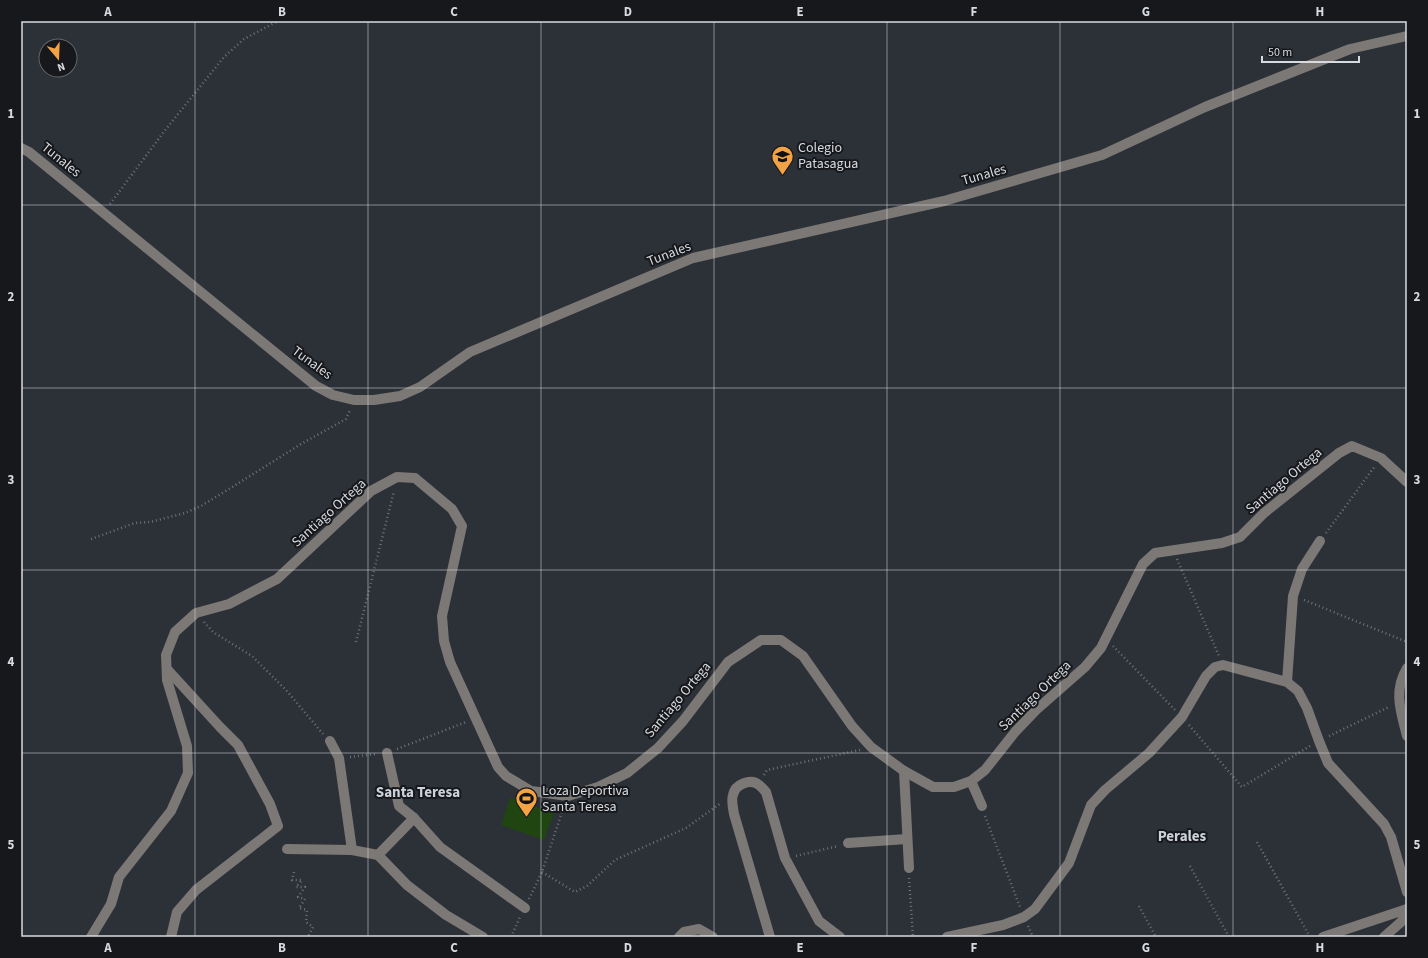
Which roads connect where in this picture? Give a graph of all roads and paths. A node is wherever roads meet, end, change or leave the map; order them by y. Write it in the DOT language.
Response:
graph roads {
  1 [pos="278,21"];
  2 [pos="1407,36"];
  3 [pos="21,148"];
  4 [pos="104,212"];
  5 [pos="354,400"];
  6 [pos="1381,458"];
  7 [pos="397,477"];
  8 [pos="1407,482"];
  9 [pos="91,539"];
  10 [pos="1320,541"];
  11 [pos="1173,551"];
  12 [pos="1293,596"];
  13 [pos="196,613"];
  14 [pos="356,642"];
  15 [pos="1407,642"];
  16 [pos="1223,665"];
  17 [pos="1407,668"];
  18 [pos="167,669"];
  19 [pos="1287,682"];
  20 [pos="1398,702"];
  21 [pos="476,718"];
  22 [pos="1407,736"];
  23 [pos="1319,741"];
  24 [pos="330,742"];
  25 [pos="871,747"];
  26 [pos="387,753"];
  27 [pos="339,758"];
  28 [pos="904,771"];
  29 [pos="971,781"];
  30 [pos="759,784"];
  31 [pos="1242,787"];
  32 [pos="733,795"];
  33 [pos="568,796"];
  34 [pos="982,806"];
  35 [pos="414,818"];
  36 [pos="907,839"];
  37 [pos="1257,842"];
  38 [pos="848,843"];
  39 [pos="287,849"];
  40 [pos="352,850"];
  41 [pos="378,856"];
  42 [pos="785,858"];
  43 [pos="1190,866"];
  44 [pos="909,868"];
  45 [pos="294,872"];
  46 [pos="542,872"];
  47 [pos="1407,892"];
  48 [pos="1139,906"];
  49 [pos="525,908"];
  50 [pos="1407,909"];
  51 [pos="1407,914"];
  52 [pos="1024,917"];
  53 [pos="91,937"];
  54 [pos="171,937"];
  55 [pos="313,937"];
  56 [pos="483,937"];
  57 [pos="511,937"];
  58 [pos="679,937"];
  59 [pos="713,937"];
  60 [pos="770,937"];
  61 [pos="840,937"];
  62 [pos="913,937"];
  63 [pos="947,937"];
  64 [pos="1033,937"];
  65 [pos="1156,937"];
  66 [pos="1229,937"];
  67 [pos="1310,937"];
  68 [pos="1323,937"];
  69 [pos="1384,937"];
  1 -- 4 [label="path"];
  2 -- 5 [label="street, Tunales"];
  3 -- 4 [label="street, Tunales"];
  4 -- 5 [label="street, Tunales"];
  5 -- 9 [label="path"];
  6 -- 8 [label="street, Santiago Ortega"];
  6 -- 10 [label="path"];
  6 -- 11 [label="street, Santiago Ortega"];
  7 -- 13 [label="street, Santiago Ortega"];
  7 -- 14 [label="path"];
  7 -- 21 [label="street, Santiago Ortega"];
  10 -- 12 [label="street"];
  11 -- 16 [label="path"];
  11 -- 29 [label="street, Santiago Ortega"];
  12 -- 15 [label="path"];
  12 -- 19 [label="street"];
  13 -- 18 [label="street, Santiago Ortega"];
  13 -- 24 [label="path"];
  16 -- 19 [label="street"];
  16 -- 52 [label="street"];
  17 -- 20 [label="street"];
  18 -- 53 [label="street, Santiago Ortega"];
  18 -- 54 [label="street"];
  19 -- 23 [label="street"];
  20 -- 22 [label="street"];
  20 -- 23 [label="path"];
  21 -- 26 [label="path"];
  21 -- 33 [label="street, Santiago Ortega"];
  23 -- 31 [label="path"];
  23 -- 47 [label="street"];
  24 -- 27 [label="street"];
  25 -- 28 [label="street, Santiago Ortega"];
  25 -- 30 [label="path"];
  25 -- 33 [label="street, Santiago Ortega"];
  26 -- 27 [label="path"];
  26 -- 35 [label="street"];
  27 -- 40 [label="street"];
  28 -- 29 [label="street, Santiago Ortega"];
  28 -- 36 [label="street"];
  29 -- 34 [label="street"];
  30 -- 32 [label="street"];
  30 -- 42 [label="street"];
  32 -- 46 [label="path"];
  32 -- 60 [label="street"];
  33 -- 46 [label="path"];
  34 -- 52 [label="path"];
  35 -- 41 [label="street"];
  35 -- 49 [label="street"];
  36 -- 38 [label="street"];
  36 -- 44 [label="street"];
  37 -- 67 [label="path"];
  38 -- 42 [label="path"];
  39 -- 40 [label="street"];
  40 -- 41 [label="street"];
  41 -- 56 [label="street"];
  42 -- 61 [label="street"];
  43 -- 66 [label="path"];
  44 -- 62 [label="path"];
  45 -- 55 [label="path"];
  46 -- 49 [label="path"];
  48 -- 65 [label="path"];
  49 -- 57 [label="path"];
  50 -- 68 [label="street"];
  51 -- 69 [label="street"];
  52 -- 63 [label="street"];
  52 -- 64 [label="path"];
  58 -- 59 [label="street"];
}
